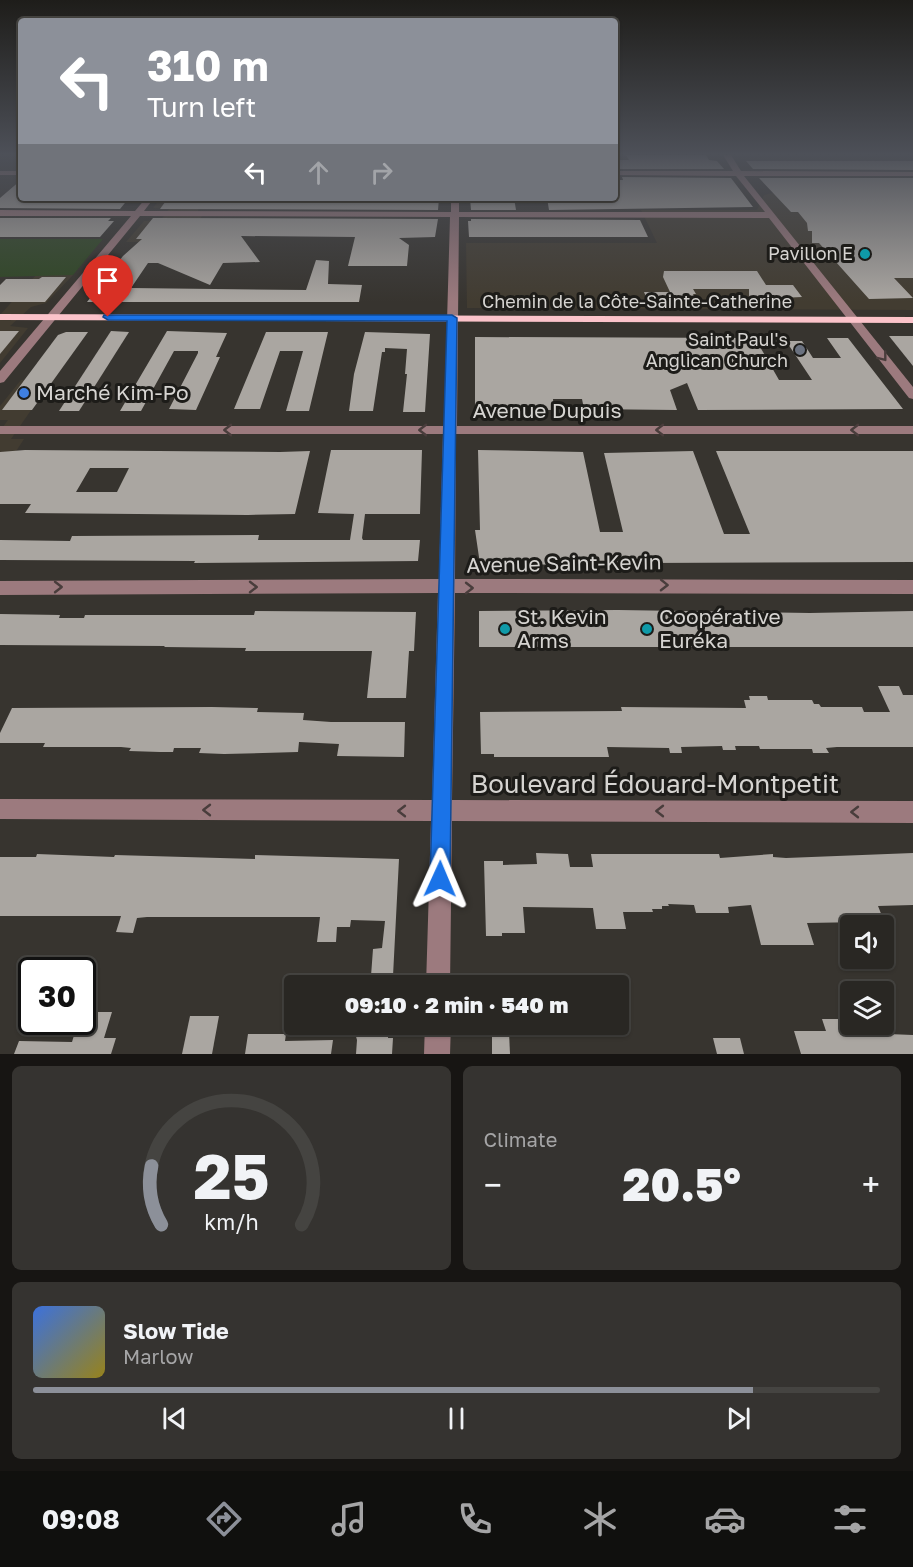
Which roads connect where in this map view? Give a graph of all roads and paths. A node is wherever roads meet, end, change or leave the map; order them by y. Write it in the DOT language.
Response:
graph roads {
  1 [pos="145,204"];
  2 [pos="455,204"];
  3 [pos="763,204"];
  4 [pos="0,213"];
  5 [pos="137,214"];
  6 [pos="454,214"];
  7 [pos="771,215"];
  8 [pos="0,317"];
  9 [pos="52,317"];
  10 [pos="452,318"];
  11 [pos="853,320"];
  12 [pos="913,320"];
  13 [pos="0,379"];
  14 [pos="913,395"];
  15 [pos="0,430"];
  16 [pos="449,430"];
  17 [pos="913,430"];
  18 [pos="446,587"];
  19 [pos="913,587"];
  20 [pos="0,588"];
  21 [pos="0,808"];
  22 [pos="441,810"];
  23 [pos="913,812"];
  24 [pos="438,975"];
  25 [pos="438,1035"];
  26 [pos="437,1054"];
  1 -- 5 [label="street"];
  2 -- 6 [label="street"];
  3 -- 7 [label="street"];
  4 -- 5 [label="street"];
  5 -- 6 [label="street"];
  5 -- 9 [label="street"];
  6 -- 7 [label="street"];
  6 -- 10 [label="street"];
  7 -- 11 [label="street"];
  8 -- 9 [label="main road, Chemin de la Côte-Sainte-Catherine"];
  9 -- 10 [label="main road, Chemin de la Côte-Sainte-Catherine"];
  9 -- 13 [label="street"];
  10 -- 11 [label="main road, Chemin de la Côte-Sainte-Catherine"];
  10 -- 16 [label="street"];
  11 -- 12 [label="main road, Chemin de la Côte-Sainte-Catherine"];
  11 -- 14 [label="street, one-way"];
  16 -- 15 [label="street, Avenue Dupuis, one-way"];
  17 -- 16 [label="street, Avenue Dupuis, one-way"];
  16 -- 18 [label="street"];
  18 -- 19 [label="street, Avenue Saint-Kevin, one-way"];
  20 -- 18 [label="street, Avenue Saint-Kevin, one-way"];
  18 -- 22 [label="street"];
  22 -- 21 [label="street, Boulevard Édouard-Montpetit, one-way"];
  23 -- 22 [label="street, Boulevard Édouard-Montpetit, one-way"];
  22 -- 24 [label="street"];
  25 -- 26 [label="street"];
}
